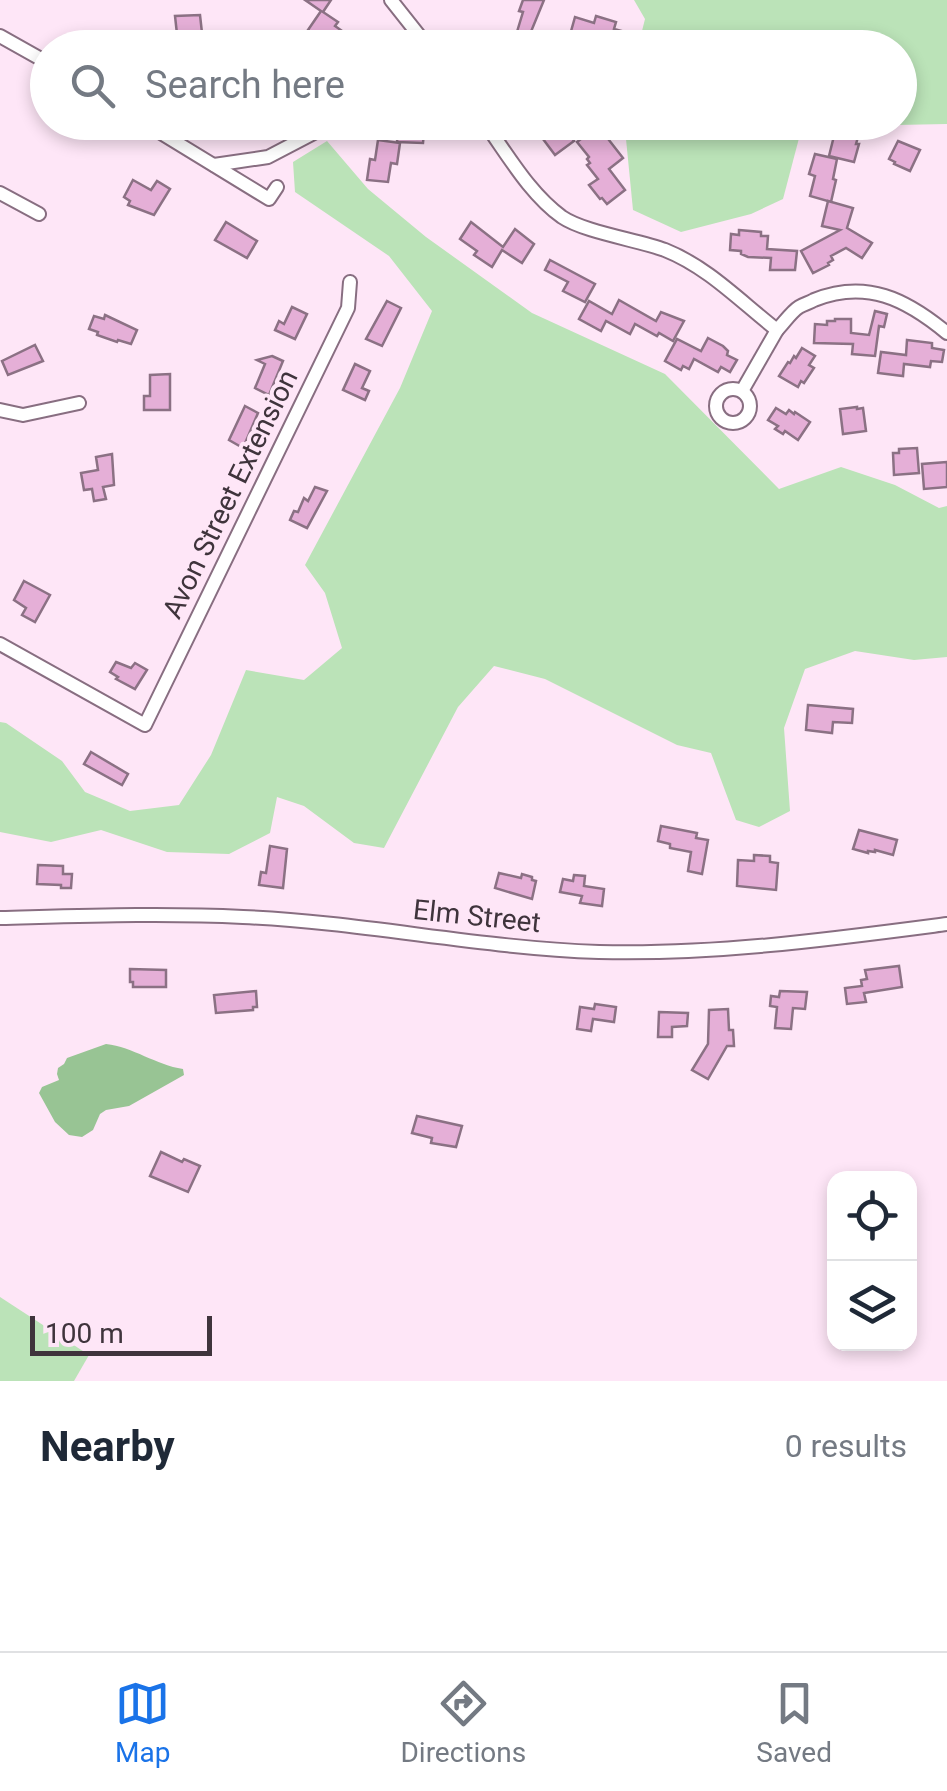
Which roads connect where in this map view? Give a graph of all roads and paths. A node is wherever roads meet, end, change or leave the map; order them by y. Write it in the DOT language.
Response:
graph roads {
  1 [pos="391,0"];
  2 [pos="415,30"];
  3 [pos="0,36"];
  4 [pos="30,53"];
  5 [pos="173,140"];
  6 [pos="301,140"];
  7 [pos="497,140"];
  8 [pos="214,166"];
  9 [pos="277,187"];
  10 [pos="0,193"];
  11 [pos="39,214"];
  12 [pos="350,282"];
  13 [pos="777,330"];
  14 [pos="947,332"];
  15 [pos="742,391"];
  16 [pos="79,403"];
  17 [pos="0,410"];
  18 [pos="0,644"];
  19 [pos="0,918"];
  20 [pos="947,924"];
  1 -- 2 [label="street"];
  3 -- 4 [label="street"];
  5 -- 8 [label="street"];
  6 -- 8 [label="street"];
  7 -- 13 [label="street"];
  8 -- 9 [label="street"];
  10 -- 11 [label="street"];
  12 -- 18 [label="street, Avon Street Extension"];
  13 -- 14 [label="street"];
  13 -- 15 [label="street"];
  16 -- 17 [label="street"];
  19 -- 20 [label="street, Elm Street"];
}
